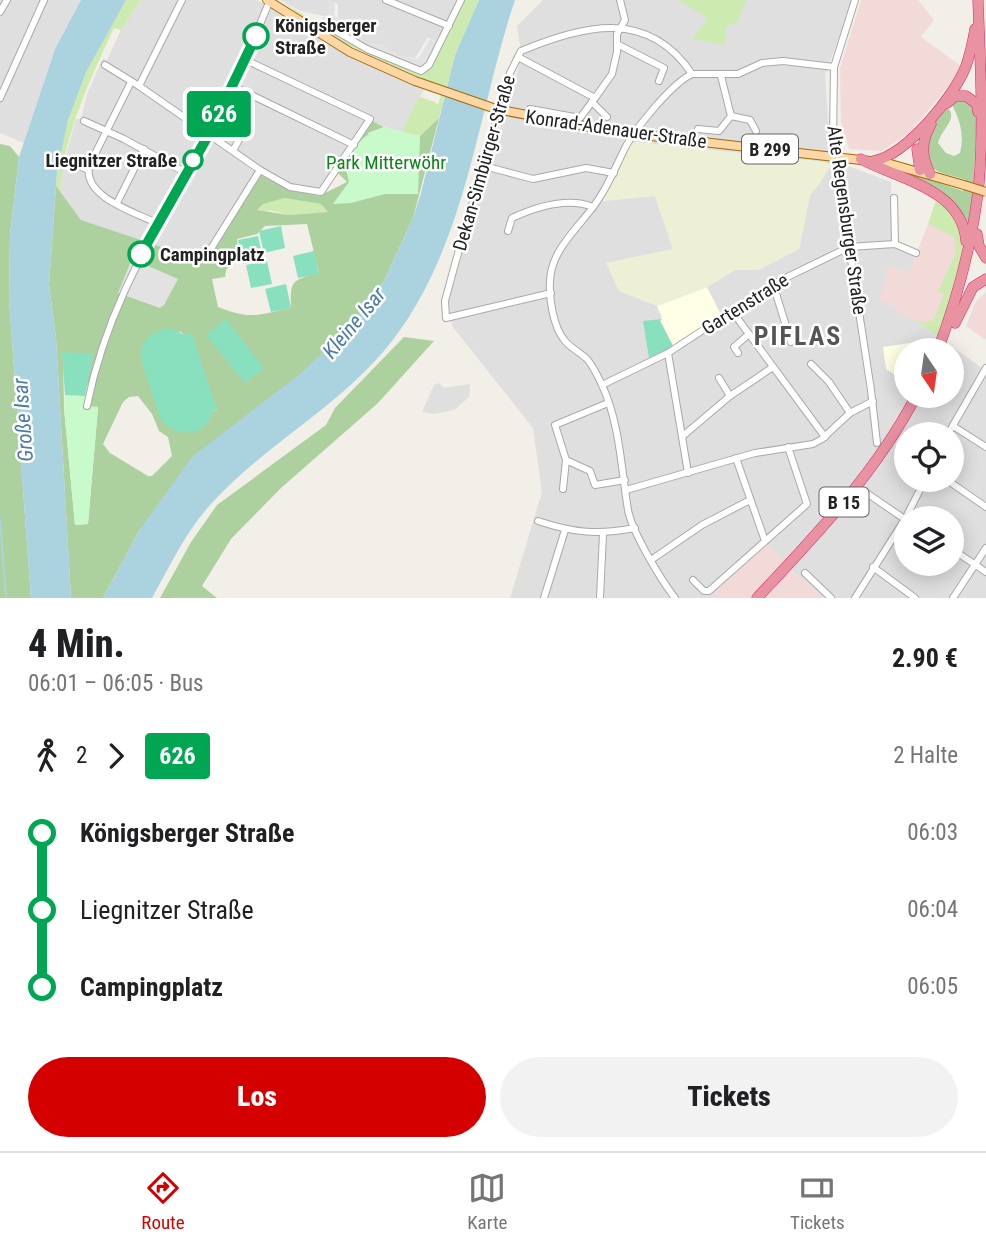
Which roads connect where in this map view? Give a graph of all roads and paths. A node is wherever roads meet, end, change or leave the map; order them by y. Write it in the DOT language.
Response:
graph roads {
  1 [pos="7,0"];
  2 [pos="44,0"];
  3 [pos="182,0"];
  4 [pos="386,0"];
  5 [pos="461,0"];
  6 [pos="620,0"];
  7 [pos="855,0"];
  8 [pos="980,0"];
  9 [pos="269,1"];
  10 [pos="0,12"];
  11 [pos="449,26"];
  12 [pos="329,27"];
  13 [pos="621,27"];
  14 [pos="617,44"];
  15 [pos="518,57"];
  16 [pos="246,60"];
  17 [pos="105,65"];
  18 [pos="834,67"];
  19 [pos="692,74"];
  20 [pos="721,76"];
  21 [pos="659,81"];
  22 [pos="131,82"];
  23 [pos="139,86"];
  24 [pos="233,86"];
  25 [pos="0,98"];
  26 [pos="594,100"];
  27 [pos="986,105"];
  28 [pos="530,109"];
  29 [pos="498,110"];
  30 [pos="731,116"];
  31 [pos="607,117"];
  32 [pos="85,121"];
  33 [pos="248,122"];
  34 [pos="927,122"];
  35 [pos="698,129"];
  36 [pos="107,131"];
  37 [pos="756,131"];
  38 [pos="984,133"];
  39 [pos="209,134"];
  40 [pos="635,134"];
  41 [pos="354,145"];
  42 [pos="144,149"];
  43 [pos="233,151"];
  44 [pos="835,156"];
  45 [pos="861,159"];
  46 [pos="69,161"];
  47 [pos="874,161"];
  48 [pos="484,166"];
  49 [pos="88,170"];
  50 [pos="260,170"];
  51 [pos="919,170"];
  52 [pos="186,173"];
  53 [pos="614,173"];
  54 [pos="930,174"];
  55 [pos="986,192"];
  56 [pos="894,198"];
  57 [pos="117,203"];
  58 [pos="593,207"];
  59 [pos="158,223"];
  60 [pos="508,231"];
  61 [pos="977,234"];
  62 [pos="895,244"];
  63 [pos="849,247"];
  64 [pos="916,253"];
  65 [pos="207,255"];
  66 [pos="968,255"];
  67 [pos="986,258"];
  68 [pos="986,279"];
  69 [pos="773,284"];
  70 [pos="551,293"];
  71 [pos="732,311"];
  72 [pos="955,323"];
  73 [pos="749,334"];
  74 [pos="942,338"];
  75 [pos="949,338"];
  76 [pos="791,342"];
  77 [pos="668,353"];
  78 [pos="738,353"];
  79 [pos="811,364"];
  80 [pos="773,367"];
  81 [pos="985,372"];
  82 [pos="719,378"];
  83 [pos="602,386"];
  84 [pos="730,396"];
  85 [pos="873,401"];
  86 [pos="608,404"];
  87 [pos="87,406"];
  88 [pos="909,408"];
  89 [pos="915,408"];
  90 [pos="850,413"];
  91 [pos="955,422"];
  92 [pos="964,433"];
  93 [pos="684,435"];
  94 [pos="825,437"];
  95 [pos="877,443"];
  96 [pos="788,447"];
  97 [pos="986,447"];
  98 [pos="736,458"];
  99 [pos="566,460"];
  100 [pos="688,472"];
  101 [pos="625,480"];
  102 [pos="563,489"];
  103 [pos="626,490"];
  104 [pos="964,492"];
  105 [pos="867,494"];
  106 [pos="750,499"];
  107 [pos="986,507"];
  108 [pos="894,511"];
  109 [pos="538,522"];
  110 [pos="635,528"];
  111 [pos="565,530"];
  112 [pos="603,534"];
  113 [pos="894,536"];
  114 [pos="765,541"];
  115 [pos="986,548"];
  116 [pos="964,556"];
  117 [pos="651,559"];
  118 [pos="976,564"];
  119 [pos="873,567"];
  120 [pos="986,572"];
  121 [pos="805,573"];
  122 [pos="693,580"];
  123 [pos="544,598"];
  124 [pos="600,598"];
  125 [pos="675,598"];
  126 [pos="757,598"];
  127 [pos="764,598"];
  128 [pos="831,598"];
  129 [pos="855,598"];
  130 [pos="915,598"];
  131 [pos="953,598"];
  1 -- 10 [label="street"];
  2 -- 25 [label="street"];
  3 -- 23 [label="street"];
  4 -- 11 [label="street"];
  5 -- 11 [label="street"];
  6 -- 13 [label="street"];
  7 -- 18 [label="street, Alte Regensburger Straße"];
  8 -- 27 [label="highway"];
  8 -- 34 [label="highway"];
  8 -- 38 [label="highway"];
  9 -- 16 [label="street"];
  9 -- 29 [label="main road, Konrad-Adenauer-Straße / B 299"];
  11 -- 12 [label="street"];
  13 -- 14 [label="street"];
  13 -- 15 [label="street, Dekan-Simbürger-Straße"];
  13 -- 19 [label="street, Dekan-Simbürger-Straße"];
  14 -- 21 [label="street"];
  14 -- 26 [label="street"];
  15 -- 26 [label="street"];
  15 -- 29 [label="street, Dekan-Simbürger-Straße"];
  16 -- 24 [label="street"];
  16 -- 41 [label="street"];
  17 -- 22 [label="street"];
  18 -- 20 [label="street"];
  18 -- 44 [label="street, Alte Regensburger Straße"];
  19 -- 20 [label="street"];
  19 -- 40 [label="street"];
  20 -- 30 [label="street"];
  22 -- 23 [label="street"];
  22 -- 36 [label="street"];
  23 -- 39 [label="street"];
  24 -- 39 [label="street"];
  24 -- 41 [label="street"];
  26 -- 28 [label="street"];
  26 -- 31 [label="street"];
  29 -- 40 [label="main road, Konrad-Adenauer-Straße / B 299"];
  29 -- 48 [label="street, Dekan-Simbürger-Straße"];
  30 -- 35 [label="street"];
  30 -- 37 [label="street"];
  32 -- 36 [label="street"];
  33 -- 43 [label="street"];
  34 -- 47 [label="highway"];
  34 -- 51 [label="highway"];
  36 -- 42 [label="street"];
  36 -- 49 [label="street"];
  38 -- 54 [label="highway"];
  38 -- 61 [label="highway"];
  38 -- 66 [label="highway"];
  39 -- 43 [label="street"];
  39 -- 52 [label="street"];
  40 -- 44 [label="main road, Konrad-Adenauer-Straße / B 299"];
  40 -- 53 [label="street"];
  41 -- 50 [label="street"];
  42 -- 52 [label="street"];
  42 -- 57 [label="street"];
  43 -- 50 [label="street"];
  44 -- 45 [label="main road, Konrad-Adenauer-Straße / B 299"];
  44 -- 63 [label="street, Alte Regensburger Straße"];
  45 -- 47 [label="main road, Konrad-Adenauer-Straße / B 299"];
  45 -- 66 [label="highway"];
  46 -- 49 [label="street"];
  47 -- 51 [label="main road, Konrad-Adenauer-Straße / B 299"];
  48 -- 53 [label="street"];
  48 -- 70 [label="street, Dekan-Simbürger-Straße"];
  49 -- 57 [label="street"];
  50 -- 65 [label="street"];
  51 -- 54 [label="main road, Konrad-Adenauer-Straße / B 299"];
  52 -- 59 [label="street"];
  53 -- 58 [label="street"];
  54 -- 55 [label="main road, Konrad-Adenauer-Straße / B 299, bridge"];
  56 -- 62 [label="street"];
  57 -- 59 [label="street"];
  58 -- 60 [label="street"];
  58 -- 70 [label="street"];
  59 -- 87 [label="street"];
  61 -- 67 [label="highway"];
  61 -- 72 [label="highway"];
  62 -- 63 [label="street, Gartenstraße"];
  62 -- 64 [label="street, Gartenstraße"];
  63 -- 69 [label="street, Gartenstraße"];
  63 -- 85 [label="street, Alte Regensburger Straße"];
  66 -- 74 [label="highway"];
  68 -- 72 [label="highway"];
  69 -- 71 [label="street, Gartenstraße"];
  69 -- 76 [label="street"];
  70 -- 83 [label="street"];
  71 -- 73 [label="street"];
  71 -- 77 [label="street, Gartenstraße"];
  72 -- 75 [label="highway"];
  73 -- 78 [label="street"];
  73 -- 80 [label="street"];
  77 -- 83 [label="street, Gartenstraße"];
  77 -- 93 [label="street"];
  79 -- 90 [label="street"];
  80 -- 84 [label="street"];
  80 -- 94 [label="street"];
  81 -- 91 [label="street"];
  82 -- 84 [label="street"];
  83 -- 86 [label="street"];
  84 -- 93 [label="street"];
  85 -- 90 [label="street"];
  85 -- 95 [label="street, Alte Regensburger Straße"];
  86 -- 99 [label="street"];
  86 -- 101 [label="street"];
  88 -- 126 [label="highway, B 15"];
  89 -- 127 [label="highway, B 15"];
  90 -- 94 [label="street"];
  92 -- 97 [label="street"];
  93 -- 100 [label="street"];
  94 -- 96 [label="street"];
  96 -- 98 [label="street"];
  96 -- 114 [label="street"];
  98 -- 100 [label="street"];
  98 -- 106 [label="street"];
  99 -- 101 [label="street"];
  99 -- 102 [label="street"];
  100 -- 103 [label="street"];
  101 -- 103 [label="street"];
  103 -- 110 [label="street"];
  104 -- 107 [label="street"];
  105 -- 108 [label="street"];
  106 -- 114 [label="street"];
  106 -- 117 [label="street"];
  109 -- 111 [label="street"];
  110 -- 112 [label="street"];
  110 -- 117 [label="street"];
  111 -- 112 [label="street"];
  111 -- 123 [label="street"];
  112 -- 124 [label="street"];
  113 -- 119 [label="street"];
  114 -- 122 [label="street"];
  115 -- 118 [label="street"];
  116 -- 118 [label="street"];
  117 -- 125 [label="street"];
  118 -- 120 [label="street"];
  118 -- 131 [label="street"];
  119 -- 129 [label="street"];
  119 -- 130 [label="street"];
  121 -- 128 [label="street"];
}
